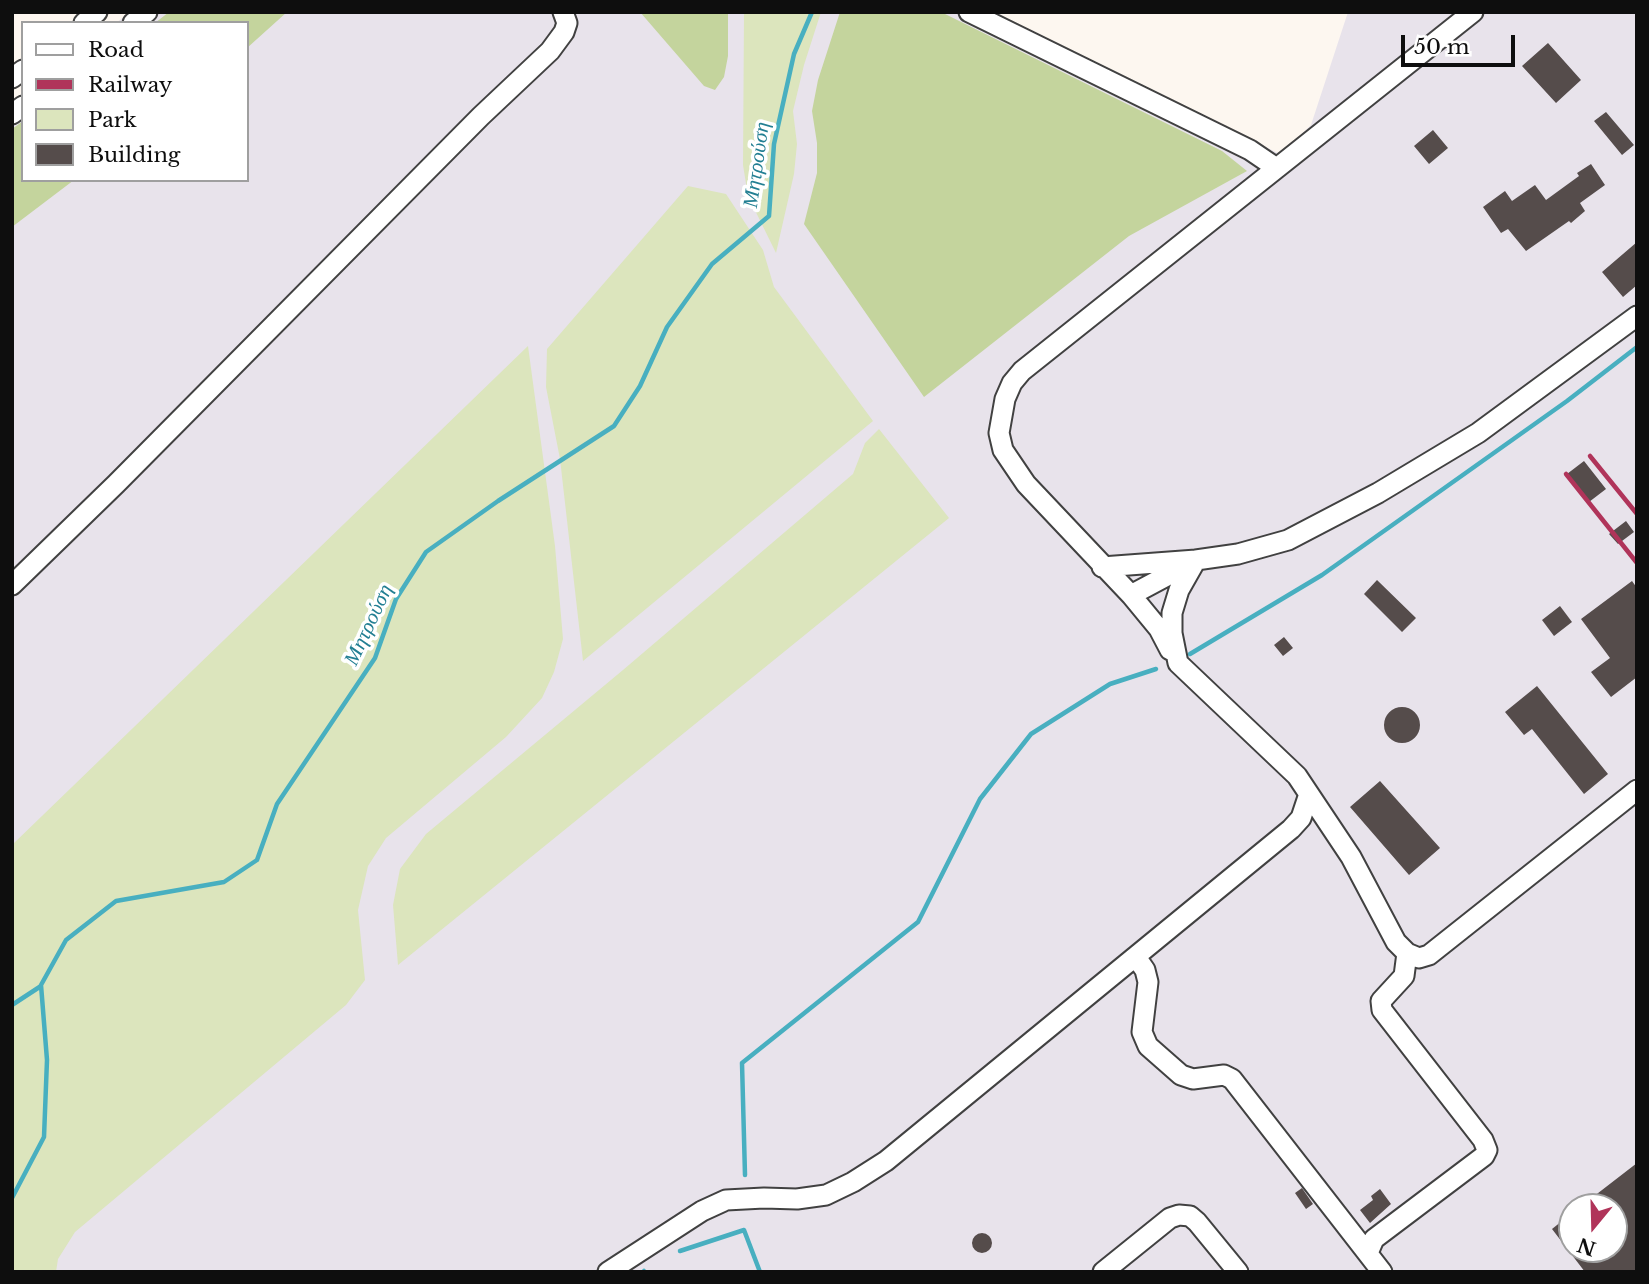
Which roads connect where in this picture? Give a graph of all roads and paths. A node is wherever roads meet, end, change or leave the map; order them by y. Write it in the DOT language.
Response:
graph roads {
  1 [pos="563,12"];
  2 [pos="970,12"];
  3 [pos="1473,12"];
  4 [pos="1275,167"];
  5 [pos="1637,316"];
  6 [pos="1196,560"];
  7 [pos="1102,567"];
  8 [pos="12,584"];
  9 [pos="1131,595"];
  10 [pos="1178,663"];
  11 [pos="1637,790"];
  12 [pos="1309,794"];
  13 [pos="1407,953"];
  14 [pos="1136,957"];
  15 [pos="1368,1253"];
  16 [pos="608,1272"];
  17 [pos="1103,1272"];
  18 [pos="1238,1272"];
  19 [pos="1382,1272"];
  1 -- 8 [label="street"];
  2 -- 4 [label="street"];
  3 -- 4 [label="street"];
  4 -- 7 [label="street"];
  5 -- 6 [label="street"];
  6 -- 7 [label="street"];
  6 -- 9 [label="street"];
  6 -- 10 [label="street"];
  7 -- 9 [label="street"];
  9 -- 10 [label="street"];
  10 -- 12 [label="street"];
  11 -- 13 [label="street"];
  12 -- 13 [label="street"];
  12 -- 14 [label="street"];
  13 -- 15 [label="street"];
  14 -- 15 [label="street"];
  14 -- 16 [label="street"];
  15 -- 19 [label="street"];
  17 -- 18 [label="street"];
}
